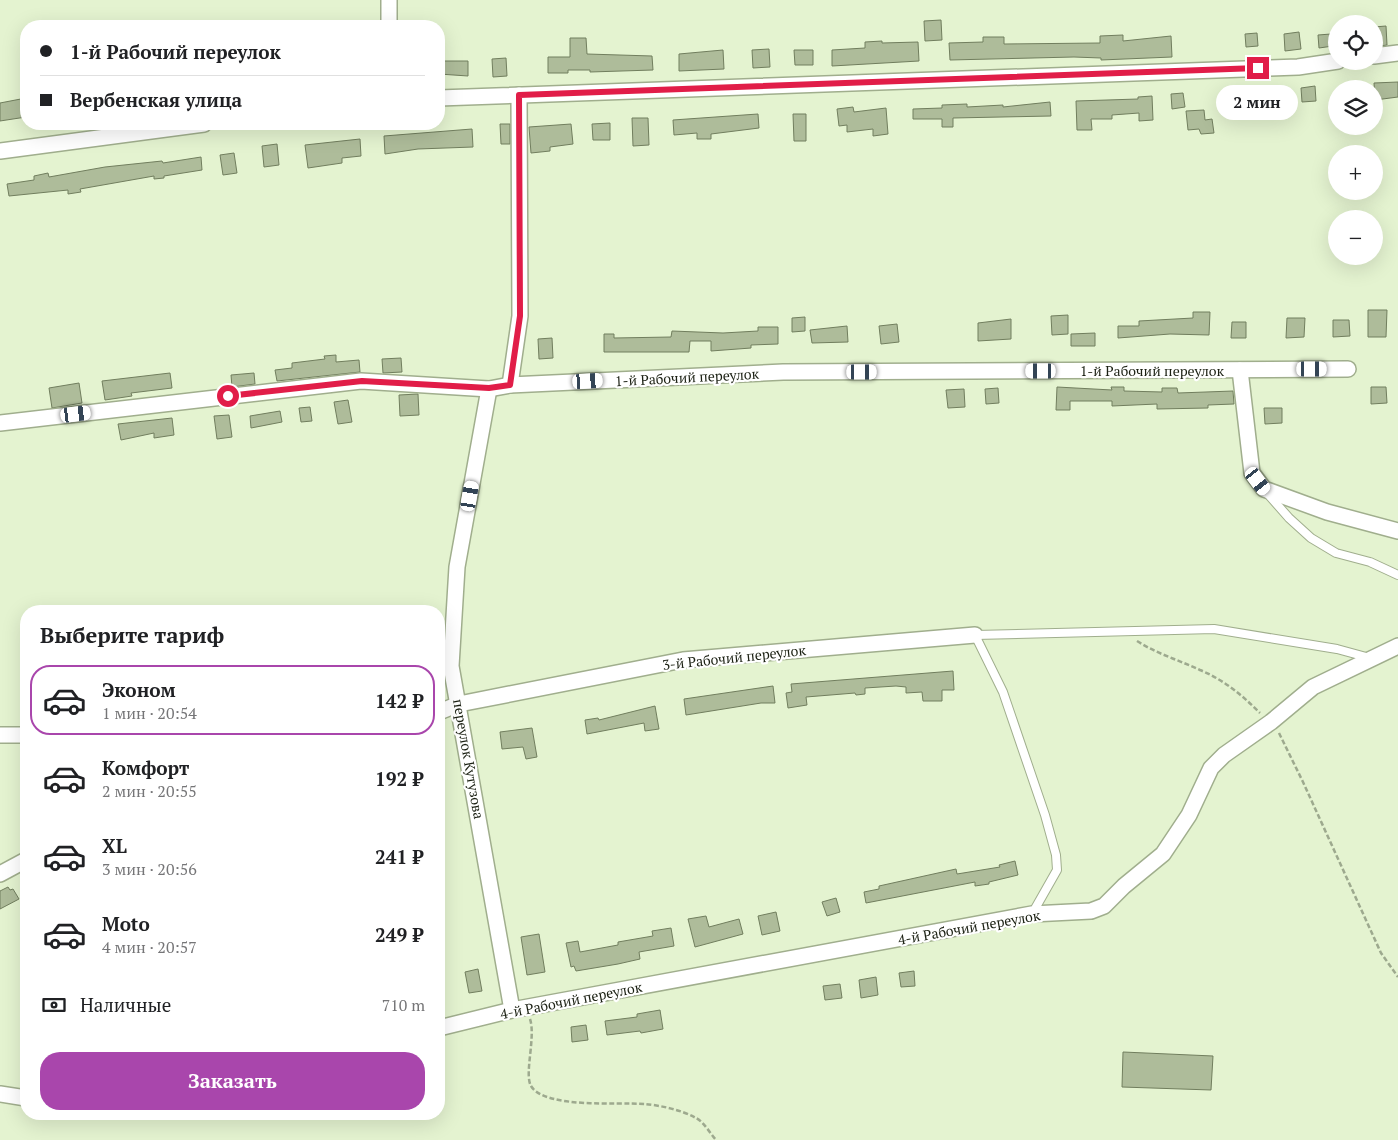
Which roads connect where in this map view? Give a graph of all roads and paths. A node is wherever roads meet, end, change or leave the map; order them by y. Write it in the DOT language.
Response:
graph roads {
  1 [pos="389,0"];
  2 [pos="389,20"];
  3 [pos="1398,52"];
  4 [pos="1383,54"];
  5 [pos="1328,62"];
  6 [pos="519,95"];
  7 [pos="445,98"];
  8 [pos="159,130"];
  9 [pos="0,151"];
  10 [pos="1348,369"];
  11 [pos="1240,370"];
  12 [pos="510,385"];
  13 [pos="489,388"];
  14 [pos="0,423"];
  15 [pos="1264,489"];
  16 [pos="1398,531"];
  17 [pos="1398,575"];
  18 [pos="1123,631"];
  19 [pos="975,635"];
  20 [pos="1398,646"];
  21 [pos="1370,658"];
  22 [pos="459,704"];
  23 [pos="445,705"];
  24 [pos="445,710"];
  25 [pos="1271,722"];
  26 [pos="0,735"];
  27 [pos="20,735"];
  28 [pos="20,863"];
  29 [pos="0,874"];
  30 [pos="1032,914"];
  31 [pos="1398,977"];
  32 [pos="527,1008"];
  33 [pos="512,1010"];
  34 [pos="445,1027"];
  35 [pos="0,1094"];
  36 [pos="20,1097"];
  37 [pos="716,1140"];
  1 -- 2 [label="street"];
  3 -- 4 [label="street"];
  5 -- 6 [label="street"];
  6 -- 7 [label="street"];
  6 -- 12 [label="street"];
  8 -- 9 [label="street"];
  10 -- 11 [label="street, 1-й Рабочий переулок"];
  11 -- 12 [label="street, 1-й Рабочий переулок"];
  11 -- 15 [label="street"];
  12 -- 13 [label="street, 1-й Рабочий переулок"];
  13 -- 14 [label="street, 1-й Рабочий переулок"];
  13 -- 22 [label="street, переулок Кутузова"];
  15 -- 16 [label="street"];
  15 -- 17 [label="lane"];
  18 -- 19 [label="lane"];
  18 -- 21 [label="lane"];
  18 -- 25 [label="path"];
  19 -- 22 [label="street, 3-й Рабочий переулок"];
  19 -- 30 [label="lane"];
  20 -- 21 [label="street, 4-й Рабочий переулок"];
  21 -- 25 [label="street, 4-й Рабочий переулок"];
  22 -- 23 [label="street"];
  22 -- 24 [label="street, 3-й Рабочий переулок"];
  22 -- 33 [label="street, переулок Кутузова"];
  25 -- 30 [label="street, 4-й Рабочий переулок"];
  25 -- 31 [label="path"];
  26 -- 27 [label="street"];
  28 -- 29 [label="street"];
  30 -- 32 [label="street, 4-й Рабочий переулок"];
  32 -- 33 [label="street, 4-й Рабочий переулок"];
  32 -- 37 [label="path"];
  33 -- 34 [label="street, 4-й Рабочий переулок"];
  35 -- 36 [label="street"];
}
